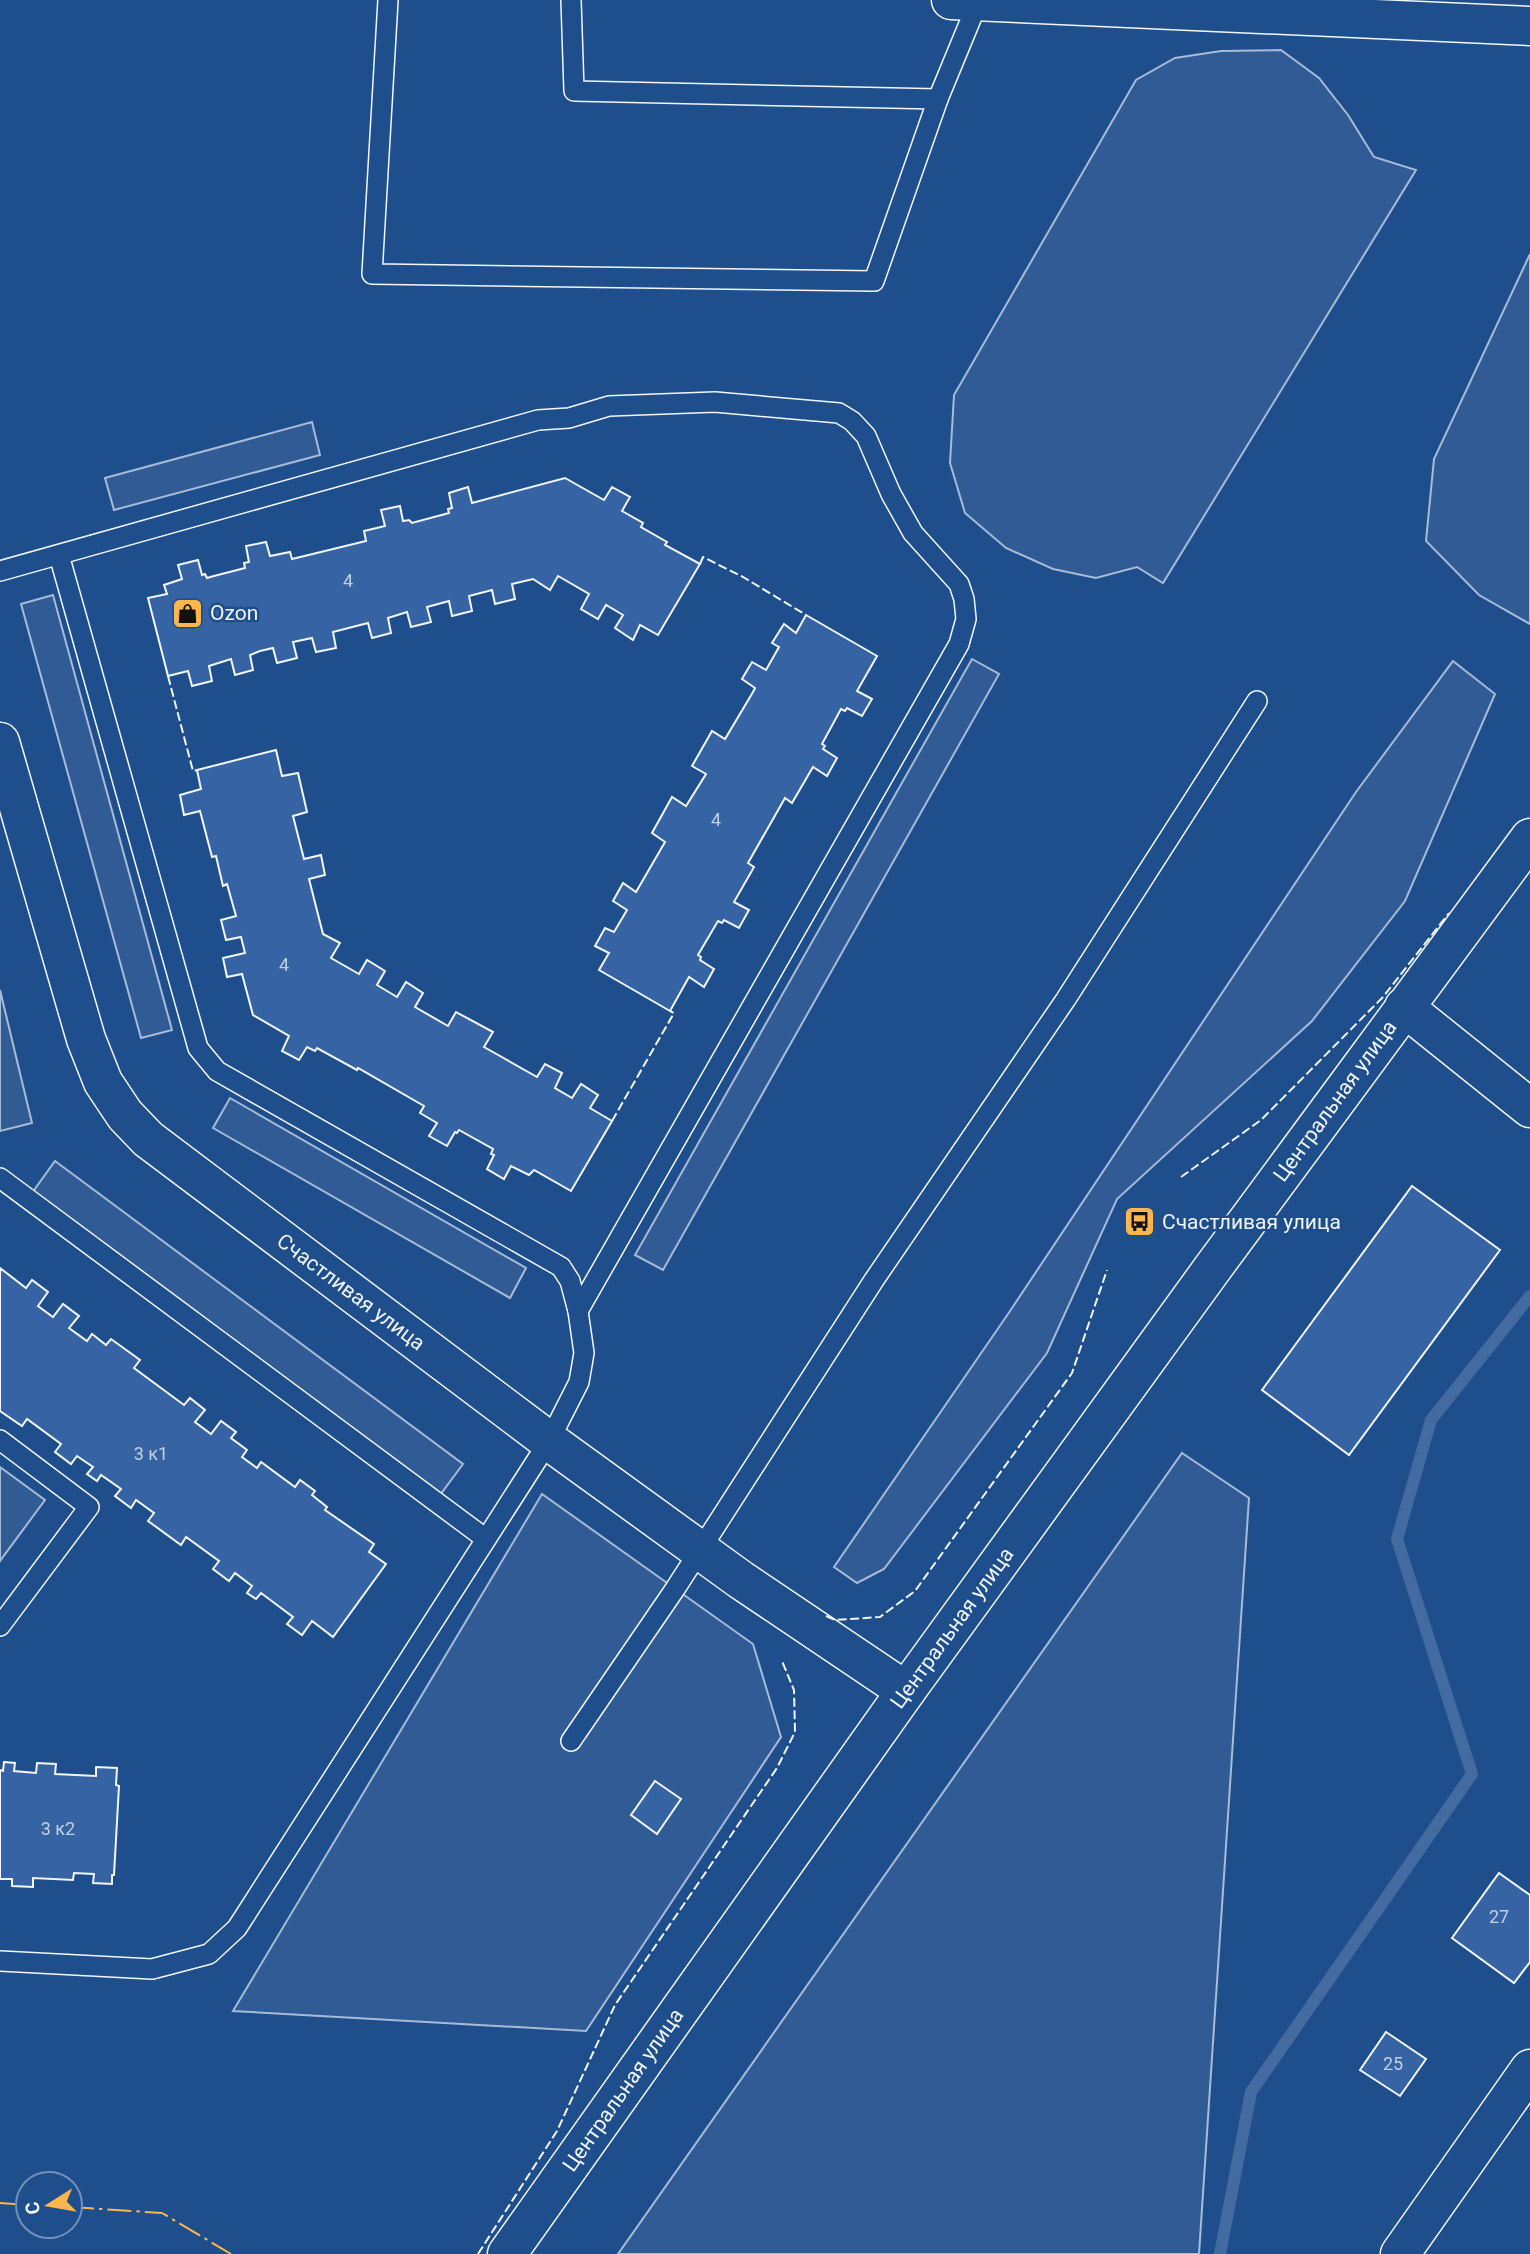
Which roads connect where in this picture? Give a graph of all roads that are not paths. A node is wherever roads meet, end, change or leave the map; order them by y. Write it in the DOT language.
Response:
graph roads {
  1 [pos="388,0"];
  2 [pos="571,0"];
  3 [pos="965,1"];
  4 [pos="1530,26"];
  5 [pos="938,99"];
  6 [pos="59,555"];
  7 [pos="0,571"];
  8 [pos="1257,701"];
  9 [pos="0,742"];
  10 [pos="1530,838"];
  11 [pos="1404,1007"];
  12 [pos="1530,1108"];
  13 [pos="0,1178"];
  14 [pos="578,1311"];
  15 [pos="0,1440"];
  16 [pos="549,1441"];
  17 [pos="486,1539"];
  18 [pos="699,1549"];
  19 [pos="0,1626"];
  20 [pos="906,1691"];
  21 [pos="571,1741"];
  22 [pos="0,1961"];
  23 [pos="1530,2069"];
  24 [pos="507,2254"];
  25 [pos="1400,2254"];
  1 -- 5 [label="lane"];
  2 -- 5 [label="lane"];
  3 -- 4 [label="street"];
  3 -- 5 [label="lane"];
  6 -- 7 [label="lane"];
  6 -- 14 [label="lane"];
  6 -- 14 [label="lane"];
  8 -- 18 [label="lane"];
  9 -- 16 [label="street, Счастливая улица"];
  10 -- 11 [label="street, Центральная улица"];
  11 -- 12 [label="street"];
  11 -- 20 [label="street, Центральная улица"];
  13 -- 17 [label="lane"];
  14 -- 16 [label="lane"];
  15 -- 19 [label="lane"];
  16 -- 17 [label="lane"];
  16 -- 18 [label="street, Счастливая улица"];
  17 -- 22 [label="lane"];
  18 -- 20 [label="street, Счастливая улица"];
  18 -- 21 [label="lane"];
  20 -- 24 [label="street, Центральная улица"];
  23 -- 25 [label="street"];
}
